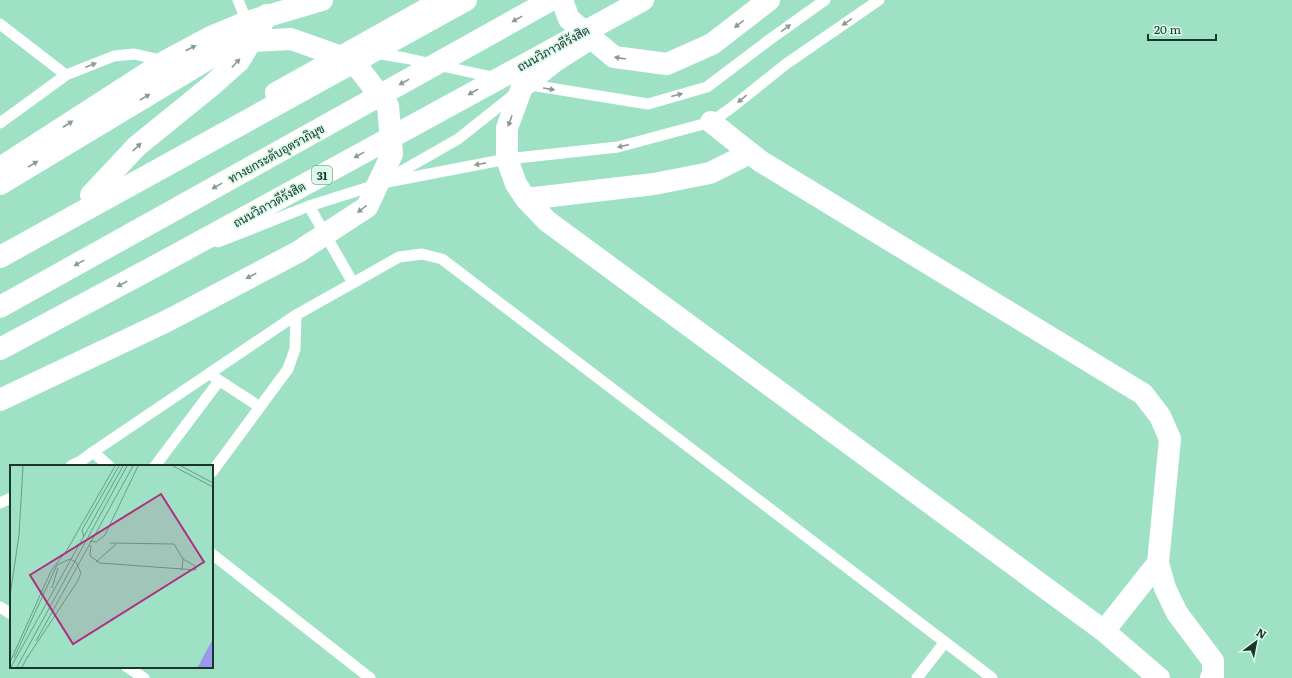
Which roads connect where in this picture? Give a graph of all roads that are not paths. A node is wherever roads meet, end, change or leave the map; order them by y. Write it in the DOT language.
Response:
graph roads {
  1 [pos="238,0"];
  2 [pos="322,0"];
  3 [pos="442,0"];
  4 [pos="466,0"];
  5 [pos="551,0"];
  6 [pos="562,0"];
  7 [pos="643,0"];
  8 [pos="652,0"];
  9 [pos="770,0"];
  10 [pos="825,0"];
  11 [pos="879,0"];
  12 [pos="267,16"];
  13 [pos="247,22"];
  14 [pos="0,24"];
  15 [pos="291,39"];
  16 [pos="166,61"];
  17 [pos="66,74"];
  18 [pos="522,87"];
  19 [pos="711,122"];
  20 [pos="0,123"];
  21 [pos="750,153"];
  22 [pos="507,159"];
  23 [pos="0,168"];
  24 [pos="382,183"];
  25 [pos="0,184"];
  26 [pos="91,195"];
  27 [pos="526,199"];
  28 [pos="309,206"];
  29 [pos="0,246"];
  30 [pos="0,257"];
  31 [pos="150,270"];
  32 [pos="353,282"];
  33 [pos="0,307"];
  34 [pos="296,315"];
  35 [pos="0,349"];
  36 [pos="209,373"];
  37 [pos="219,381"];
  38 [pos="0,400"];
  39 [pos="260,407"];
  40 [pos="93,452"];
  41 [pos="73,465"];
  42 [pos="108,465"];
  43 [pos="156,465"];
  44 [pos="213,471"];
  45 [pos="10,499"];
  46 [pos="0,504"];
  47 [pos="213,555"];
  48 [pos="1158,563"];
  49 [pos="0,607"];
  50 [pos="10,613"];
  51 [pos="1104,631"];
  52 [pos="945,642"];
  53 [pos="129,668"];
  54 [pos="144,678"];
  55 [pos="370,678"];
  56 [pos="917,678"];
  57 [pos="992,678"];
  58 [pos="1158,678"];
  59 [pos="1211,678"];
  1 -- 13 [label="lane"];
  2 -- 12 [label="main road"];
  3 -- 26 [label="main road"];
  4 -- 30 [label="main road"];
  5 -- 33 [label="main road, ทางยกระดับอุตราภิมุข, one-way"];
  9 -- 6 [label="main road, one-way"];
  7 -- 31 [label="main road, ถนนวิภาวดีรังสิต / 31, one-way"];
  8 -- 18 [label="main road"];
  15 -- 10 [label="lane, one-way"];
  11 -- 19 [label="lane, one-way"];
  12 -- 13 [label="main road"];
  26 -- 12 [label="main road, one-way"];
  16 -- 13 [label="main road, one-way"];
  14 -- 17 [label="lane"];
  25 -- 15 [label="main road, one-way"];
  15 -- 38 [label="main road, one-way"];
  17 -- 16 [label="lane, one-way"];
  23 -- 16 [label="main road, one-way"];
  17 -- 20 [label="lane"];
  18 -- 22 [label="main road, one-way"];
  18 -- 24 [label="lane"];
  19 -- 21 [label="main road"];
  19 -- 22 [label="lane, one-way"];
  21 -- 27 [label="main road"];
  21 -- 48 [label="main road"];
  22 -- 24 [label="lane, one-way"];
  22 -- 27 [label="main road"];
  24 -- 28 [label="lane"];
  26 -- 29 [label="main road"];
  27 -- 51 [label="main road"];
  28 -- 31 [label="lane"];
  28 -- 32 [label="lane"];
  31 -- 35 [label="main road, ถนนวิภาวดีรังสิต / 31, one-way"];
  32 -- 34 [label="lane"];
  32 -- 52 [label="lane"];
  34 -- 36 [label="lane"];
  34 -- 39 [label="lane"];
  36 -- 37 [label="lane"];
  36 -- 40 [label="lane"];
  37 -- 39 [label="lane"];
  37 -- 43 [label="lane"];
  39 -- 44 [label="lane"];
  40 -- 41 [label="lane"];
  40 -- 42 [label="lane"];
  45 -- 46 [label="lane"];
  47 -- 55 [label="lane"];
  48 -- 51 [label="main road"];
  48 -- 59 [label="main road"];
  49 -- 50 [label="lane"];
  51 -- 58 [label="main road"];
  52 -- 56 [label="lane"];
  52 -- 57 [label="lane"];
  53 -- 54 [label="lane"];
}
